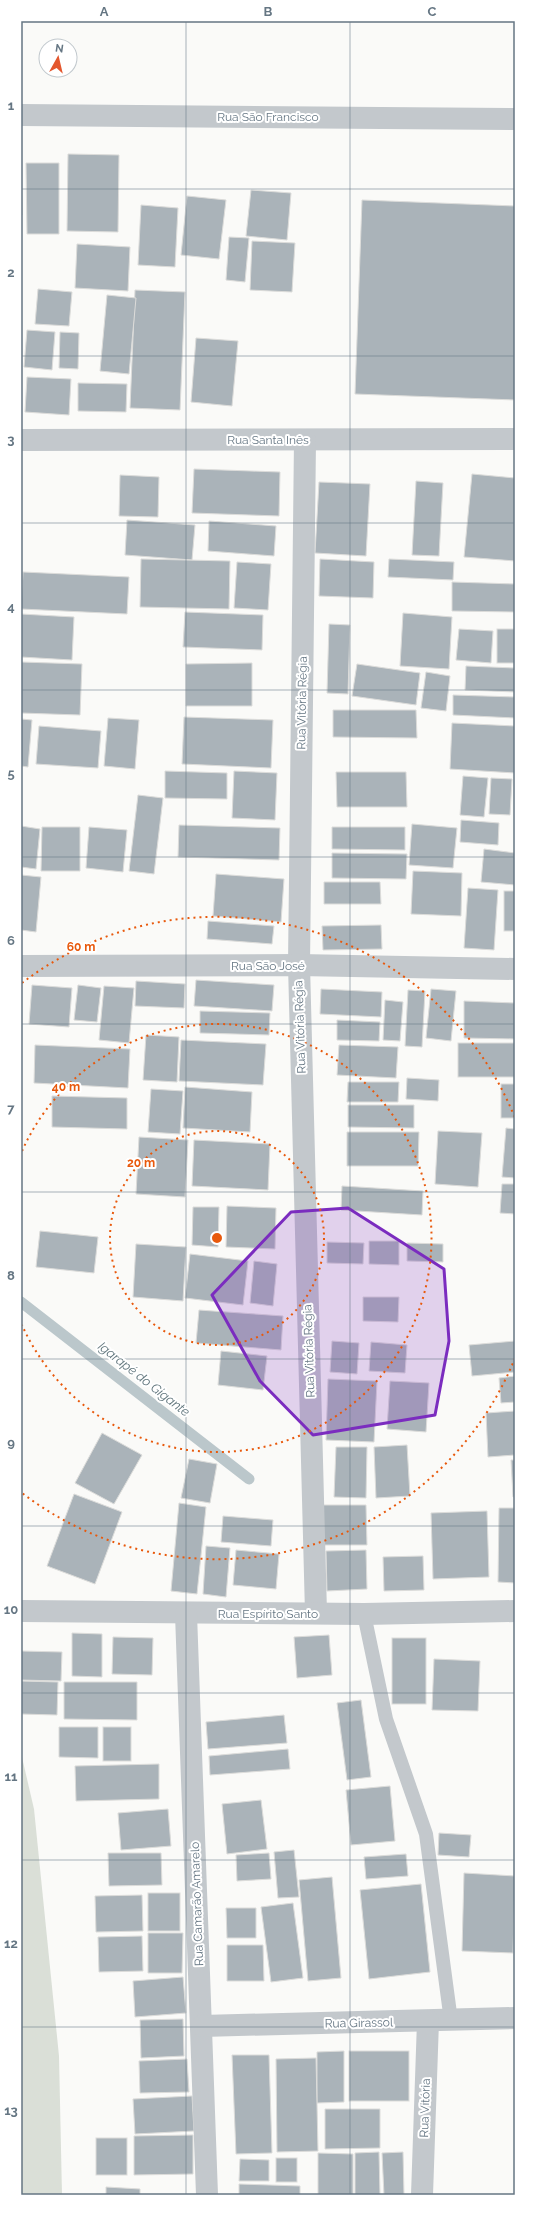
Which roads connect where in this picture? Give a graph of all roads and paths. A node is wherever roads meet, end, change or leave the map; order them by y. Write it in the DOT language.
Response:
graph roads {
  1 [pos="21,115"];
  2 [pos="515,119"];
  3 [pos="515,439"];
  4 [pos="21,440"];
  5 [pos="305,440"];
  6 [pos="21,966"];
  7 [pos="299,966"];
  8 [pos="515,969"];
  9 [pos="21,1611"];
  10 [pos="515,1611"];
  11 [pos="316,1613"];
  12 [pos="186,1614"];
  13 [pos="364,1614"];
  14 [pos="515,2018"];
  15 [pos="451,2020"];
  16 [pos="428,2021"];
  17 [pos="202,2026"];
  18 [pos="207,2195"];
  19 [pos="422,2195"];
  1 -- 2 [label="street, Rua São Francisco"];
  3 -- 5 [label="street, Rua Santa Inês"];
  4 -- 5 [label="street, Rua Santa Inês"];
  5 -- 7 [label="street, Rua Vitória Régia"];
  6 -- 7 [label="street, Rua São José"];
  7 -- 8 [label="street, Rua São José"];
  7 -- 11 [label="street, Rua Vitória Régia"];
  9 -- 12 [label="street, Rua Espírito Santo"];
  10 -- 13 [label="street, Rua Espírito Santo"];
  11 -- 12 [label="street, Rua Espírito Santo"];
  11 -- 13 [label="street, Rua Espírito Santo"];
  12 -- 17 [label="street, Rua Camarão Amarelo"];
  13 -- 15 [label="lane"];
  14 -- 15 [label="street, Rua Girassol"];
  15 -- 16 [label="street, Rua Girassol"];
  16 -- 17 [label="street, Rua Girassol"];
  16 -- 19 [label="street, Rua Vitória"];
  17 -- 18 [label="street, Rua Camarão Amarelo"];
}
